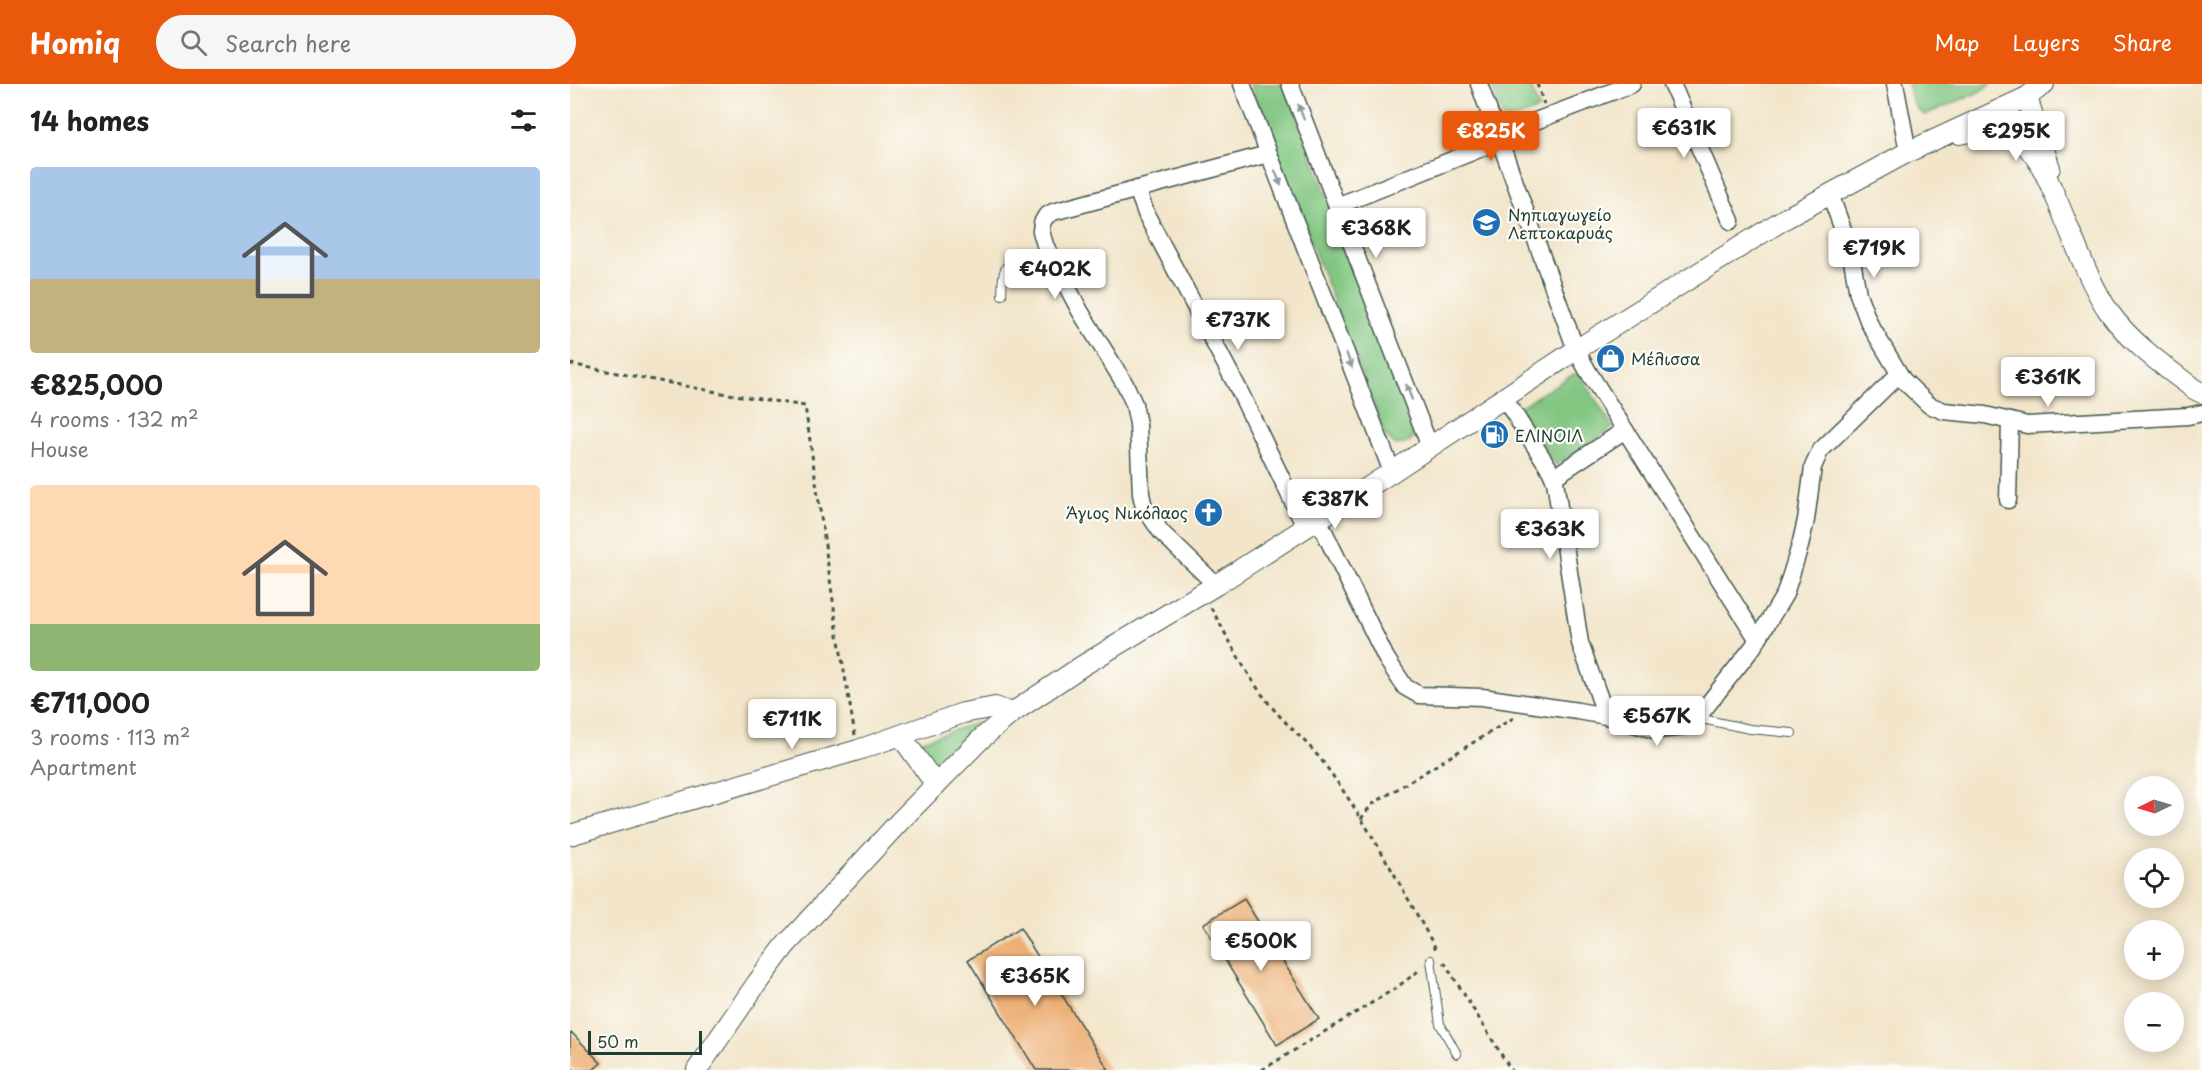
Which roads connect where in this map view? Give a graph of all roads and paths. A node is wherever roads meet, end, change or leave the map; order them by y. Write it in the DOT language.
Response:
graph roads {
  1 [pos="1242,84"];
  2 [pos="1290,84"];
  3 [pos="1479,84"];
  4 [pos="1632,84"];
  5 [pos="1672,84"];
  6 [pos="1895,84"];
  7 [pos="2044,84"];
  8 [pos="2027,97"];
  9 [pos="1498,138"];
  10 [pos="1934,141"];
  11 [pos="1908,152"];
  12 [pos="1268,154"];
  13 [pos="1137,189"];
  14 [pos="1830,194"];
  15 [pos="1337,206"];
  16 [pos="1731,221"];
  17 [pos="2069,227"];
  18 [pos="1048,251"];
  19 [pos="1002,295"];
  20 [pos="1576,350"];
  21 [pos="570,364"];
  22 [pos="1899,374"];
  23 [pos="2202,393"];
  24 [pos="1504,398"];
  25 [pos="2202,413"];
  26 [pos="2010,421"];
  27 [pos="1625,430"];
  28 [pos="1430,447"];
  29 [pos="1392,472"];
  30 [pos="1554,477"];
  31 [pos="2008,500"];
  32 [pos="1311,523"];
  33 [pos="1209,589"];
  34 [pos="1758,640"];
  35 [pos="1534,705"];
  36 [pos="1012,713"];
  37 [pos="1606,716"];
  38 [pos="1697,718"];
  39 [pos="1792,733"];
  40 [pos="901,736"];
  41 [pos="858,750"];
  42 [pos="936,785"];
  43 [pos="1361,819"];
  44 [pos="570,835"];
  45 [pos="1431,960"];
  46 [pos="1457,1054"];
  47 [pos="697,1070"];
  48 [pos="1262,1070"];
  49 [pos="1512,1070"];
  1 -- 12 [label="street"];
  15 -- 2 [label="street, one-way"];
  3 -- 9 [label="street"];
  4 -- 9 [label="street"];
  5 -- 16 [label="street"];
  6 -- 11 [label="street"];
  7 -- 8 [label="street"];
  8 -- 10 [label="street"];
  8 -- 17 [label="street"];
  9 -- 15 [label="street"];
  9 -- 20 [label="street"];
  10 -- 11 [label="street"];
  10 -- 17 [label="street"];
  11 -- 14 [label="street"];
  12 -- 13 [label="street"];
  12 -- 29 [label="street, one-way"];
  13 -- 18 [label="street"];
  13 -- 32 [label="street"];
  14 -- 20 [label="street"];
  14 -- 22 [label="street"];
  28 -- 15 [label="street, one-way"];
  17 -- 23 [label="street"];
  18 -- 19 [label="lane"];
  18 -- 33 [label="street"];
  20 -- 24 [label="street"];
  20 -- 27 [label="street"];
  21 -- 41 [label="path"];
  22 -- 26 [label="street"];
  22 -- 34 [label="street"];
  24 -- 28 [label="street"];
  24 -- 30 [label="street"];
  25 -- 26 [label="street"];
  26 -- 31 [label="street"];
  27 -- 30 [label="street"];
  27 -- 34 [label="street"];
  28 -- 29 [label="street"];
  29 -- 32 [label="street"];
  30 -- 37 [label="street"];
  32 -- 33 [label="street"];
  32 -- 35 [label="street"];
  33 -- 36 [label="street"];
  33 -- 43 [label="path"];
  34 -- 38 [label="street"];
  35 -- 37 [label="street"];
  35 -- 43 [label="path"];
  36 -- 40 [label="street"];
  36 -- 42 [label="street"];
  37 -- 38 [label="street"];
  38 -- 39 [label="lane"];
  40 -- 41 [label="street"];
  40 -- 42 [label="street"];
  41 -- 44 [label="street"];
  42 -- 47 [label="street"];
  43 -- 49 [label="path"];
  45 -- 46 [label="lane"];
  45 -- 48 [label="path"];
}
